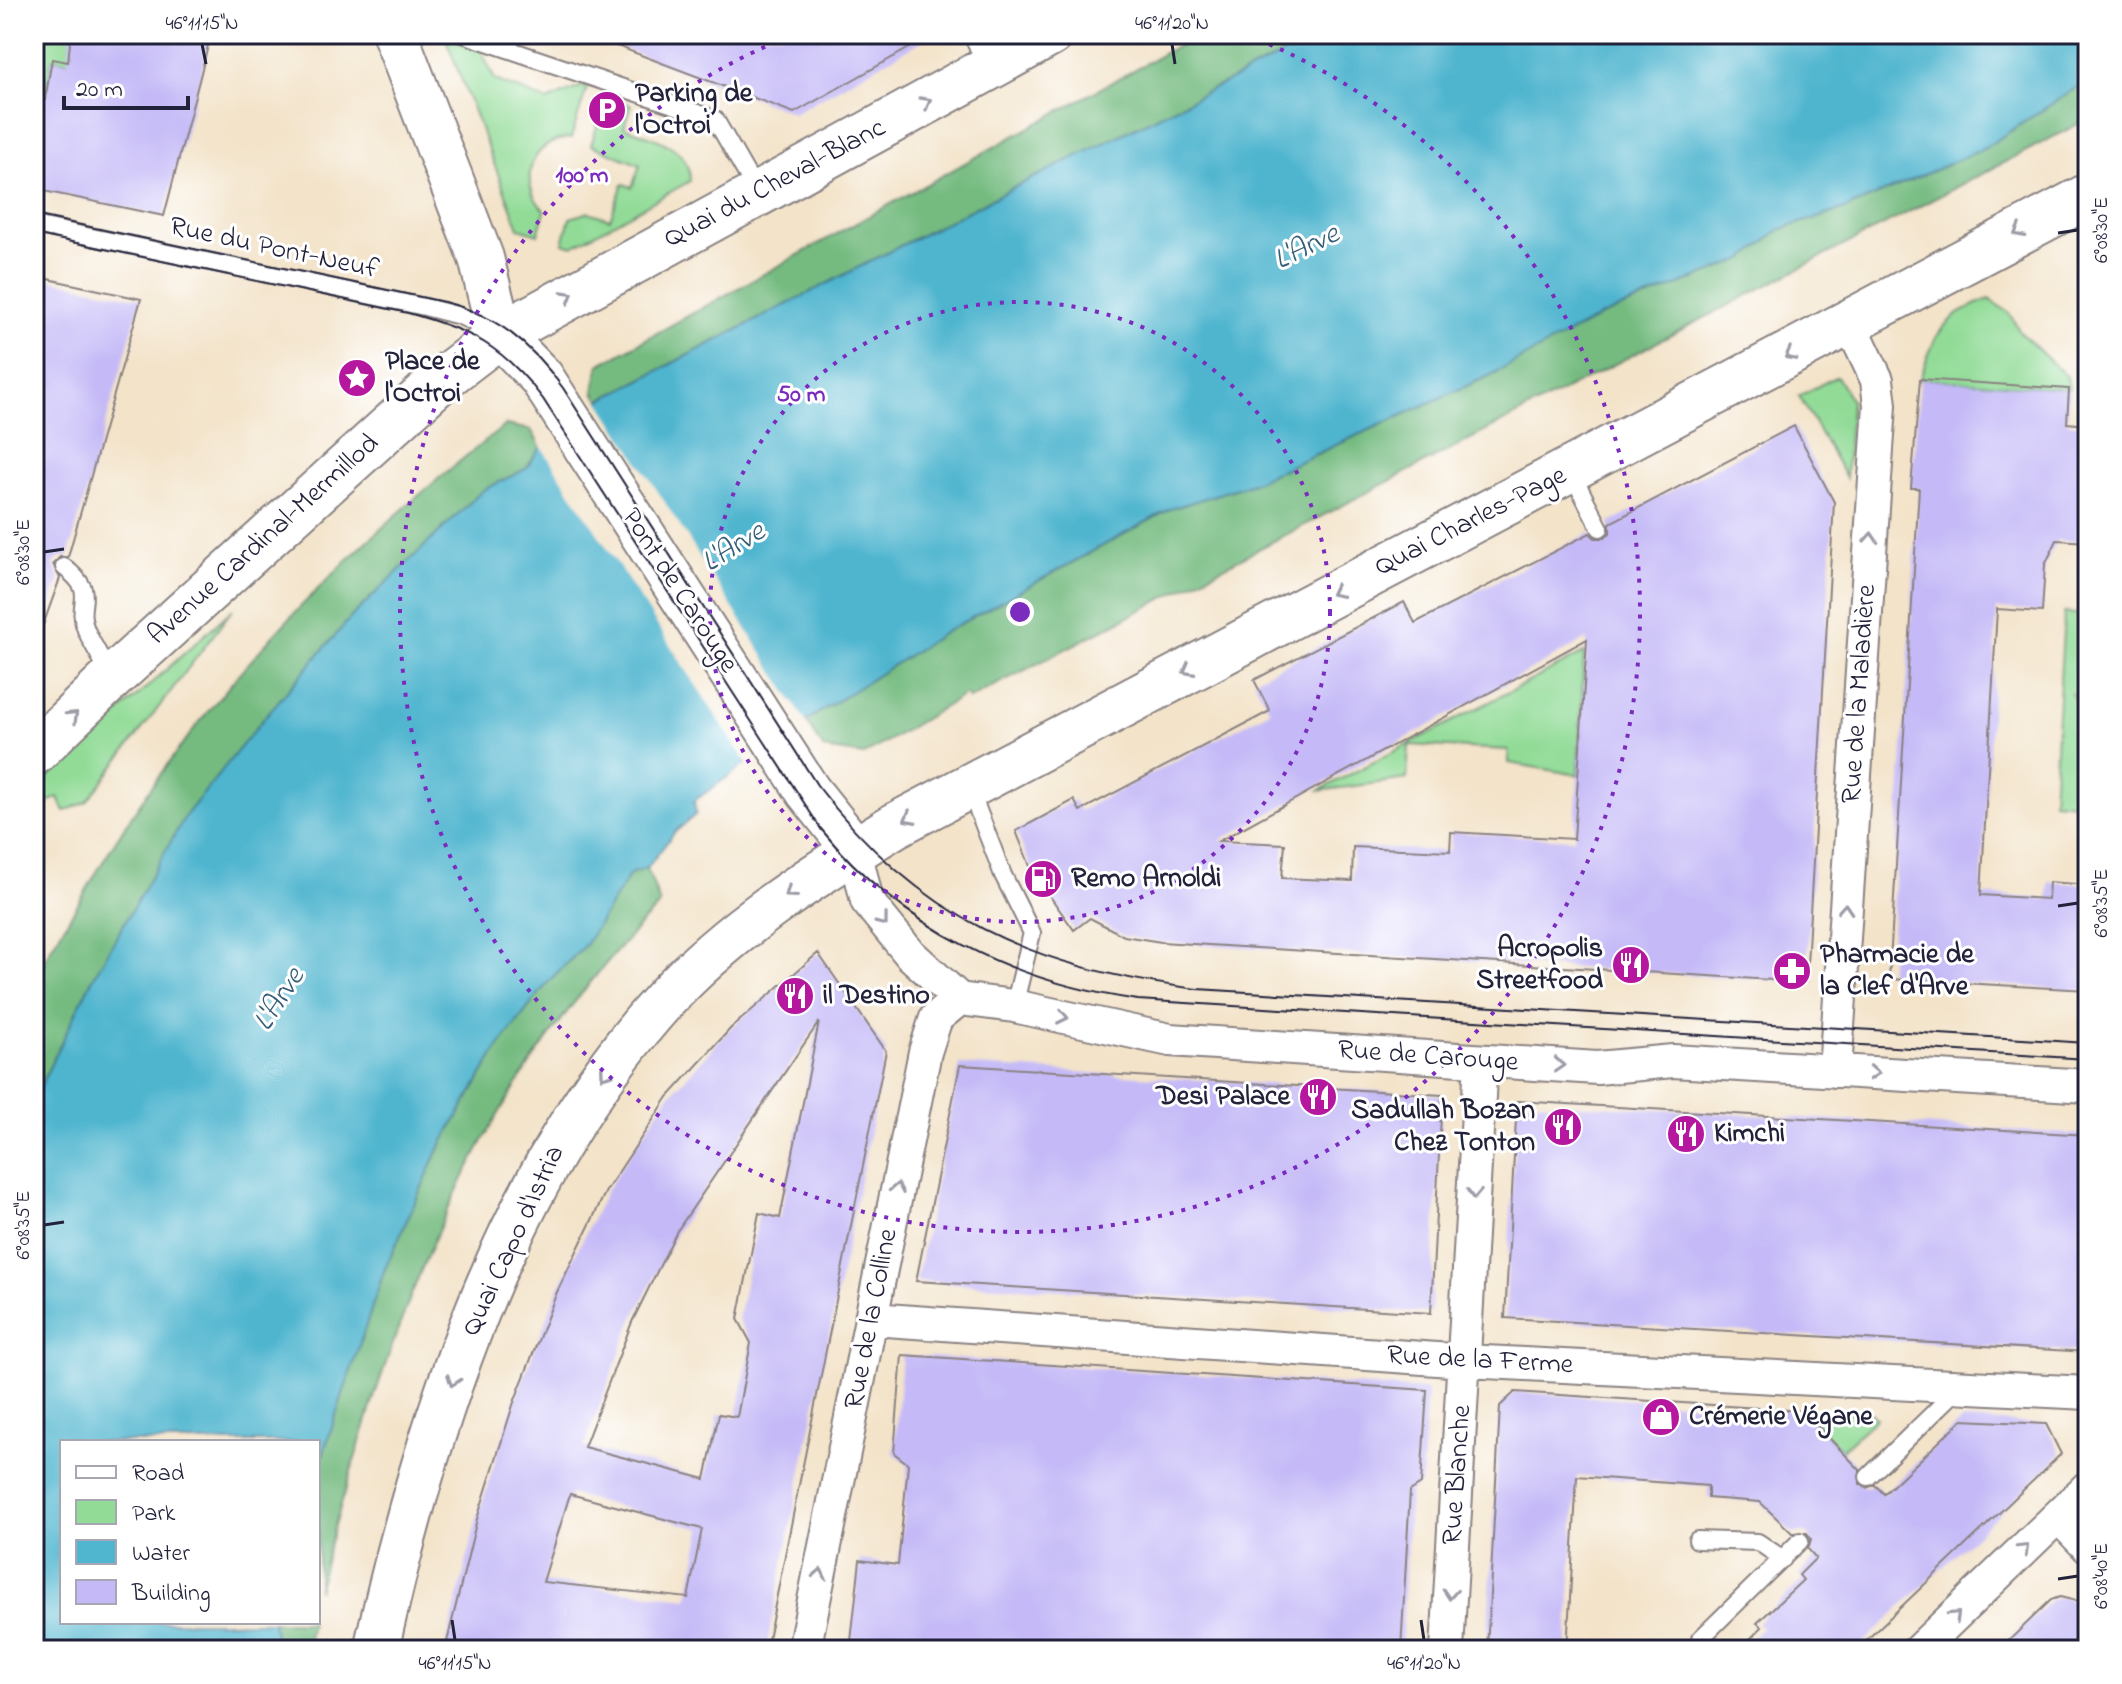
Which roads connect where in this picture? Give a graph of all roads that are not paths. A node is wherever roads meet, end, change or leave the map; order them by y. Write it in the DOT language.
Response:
graph roads {
  1 [pos="395,34"];
  2 [pos="463,34"];
  3 [pos="1051,34"];
  4 [pos="980,51"];
  5 [pos="758,193"];
  6 [pos="2088,196"];
  7 [pos="34,225"];
  8 [pos="1850,323"];
  9 [pos="500,335"];
  10 [pos="1570,471"];
  11 [pos="1600,528"];
  12 [pos="64,567"];
  13 [pos="112,678"];
  14 [pos="34,753"];
  15 [pos="969,786"];
  16 [pos="855,850"];
  17 [pos="959,999"];
  18 [pos="1014,1006"];
  19 [pos="1481,1061"];
  20 [pos="1835,1071"];
  21 [pos="2088,1086"];
  22 [pos="872,1319"];
  23 [pos="1465,1361"];
  24 [pos="1959,1388"];
  25 [pos="2088,1393"];
  26 [pos="1868,1477"];
  27 [pos="2088,1487"];
  28 [pos="2058,1516"];
  29 [pos="1697,1540"];
  30 [pos="1800,1541"];
  31 [pos="2088,1547"];
  32 [pos="1783,1559"];
  33 [pos="1700,1639"];
  34 [pos="376,1650"];
  35 [pos="804,1650"];
  36 [pos="1447,1650"];
  37 [pos="1919,1650"];
  1 -- 9 [label="street"];
  2 -- 5 [label="lane"];
  3 -- 4 [label="street, Quai du Cheval-Blanc"];
  5 -- 4 [label="street, Quai du Cheval-Blanc, one-way"];
  9 -- 5 [label="street, Quai du Cheval-Blanc, one-way"];
  6 -- 8 [label="street, Quai Charles-Page, one-way"];
  7 -- 9 [label="lane, Rue du Pont-Neuf"];
  8 -- 10 [label="street, Quai Charles-Page, one-way"];
  20 -- 8 [label="street, Rue de la Maladière, one-way"];
  9 -- 13 [label="street, Avenue Cardinal-Mermillod"];
  9 -- 16 [label="street, Pont de Carouge"];
  10 -- 11 [label="lane"];
  10 -- 15 [label="street, Quai Charles-Page, one-way"];
  12 -- 13 [label="lane"];
  14 -- 13 [label="street, Avenue Cardinal-Mermillod, one-way"];
  15 -- 16 [label="street, Quai Charles-Page, one-way"];
  15 -- 18 [label="lane"];
  16 -- 17 [label="street, one-way"];
  16 -- 34 [label="street, Quai Capo d'Istria, one-way"];
  17 -- 18 [label="street, Rue de Carouge"];
  22 -- 17 [label="street, Rue de la Colline, one-way"];
  18 -- 19 [label="street, Rue de Carouge, one-way"];
  19 -- 20 [label="street, Rue de Carouge, one-way"];
  19 -- 23 [label="street, Rue Blanche, one-way"];
  20 -- 21 [label="street, Rue de Carouge, one-way"];
  22 -- 23 [label="street, Rue de la Ferme"];
  35 -- 22 [label="street, Rue de la Colline, one-way"];
  23 -- 24 [label="street, Rue de la Ferme"];
  23 -- 36 [label="street, Rue Blanche, one-way"];
  24 -- 25 [label="street, Rue de la Ferme"];
  24 -- 26 [label="lane"];
  27 -- 28 [label="street"];
  28 -- 31 [label="street"];
  37 -- 28 [label="street, one-way"];
  29 -- 32 [label="lane"];
  30 -- 32 [label="lane"];
  32 -- 33 [label="lane"];
}
